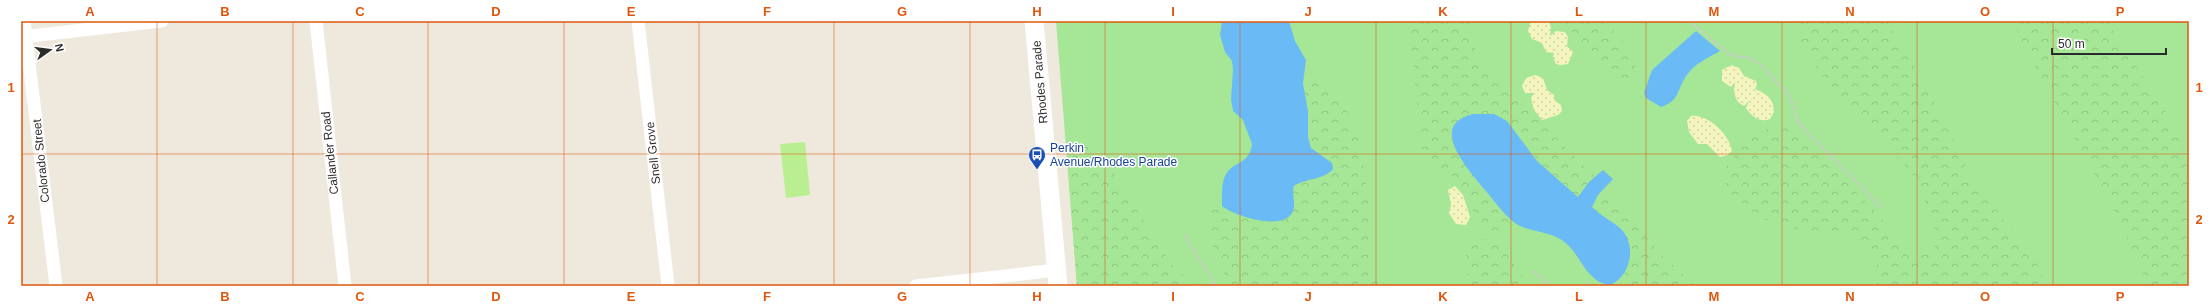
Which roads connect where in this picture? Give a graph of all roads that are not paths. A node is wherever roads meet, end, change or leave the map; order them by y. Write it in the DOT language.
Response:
graph roads {
  1 [pos="24,21"];
  2 [pos="162,21"];
  3 [pos="316,21"];
  4 [pos="638,21"];
  5 [pos="1034,21"];
  6 [pos="24,37"];
  7 [pos="1058,278"];
  8 [pos="56,286"];
  9 [pos="345,286"];
  10 [pos="668,286"];
  11 [pos="916,286"];
  1 -- 6 [label="street, Colorado Street"];
  2 -- 6 [label="street"];
  3 -- 9 [label="street, Callander Road"];
  4 -- 10 [label="street, Snell Grove"];
  5 -- 7 [label="main road, Rhodes Parade"];
  6 -- 8 [label="street, Colorado Street"];
  7 -- 11 [label="street"];
}
